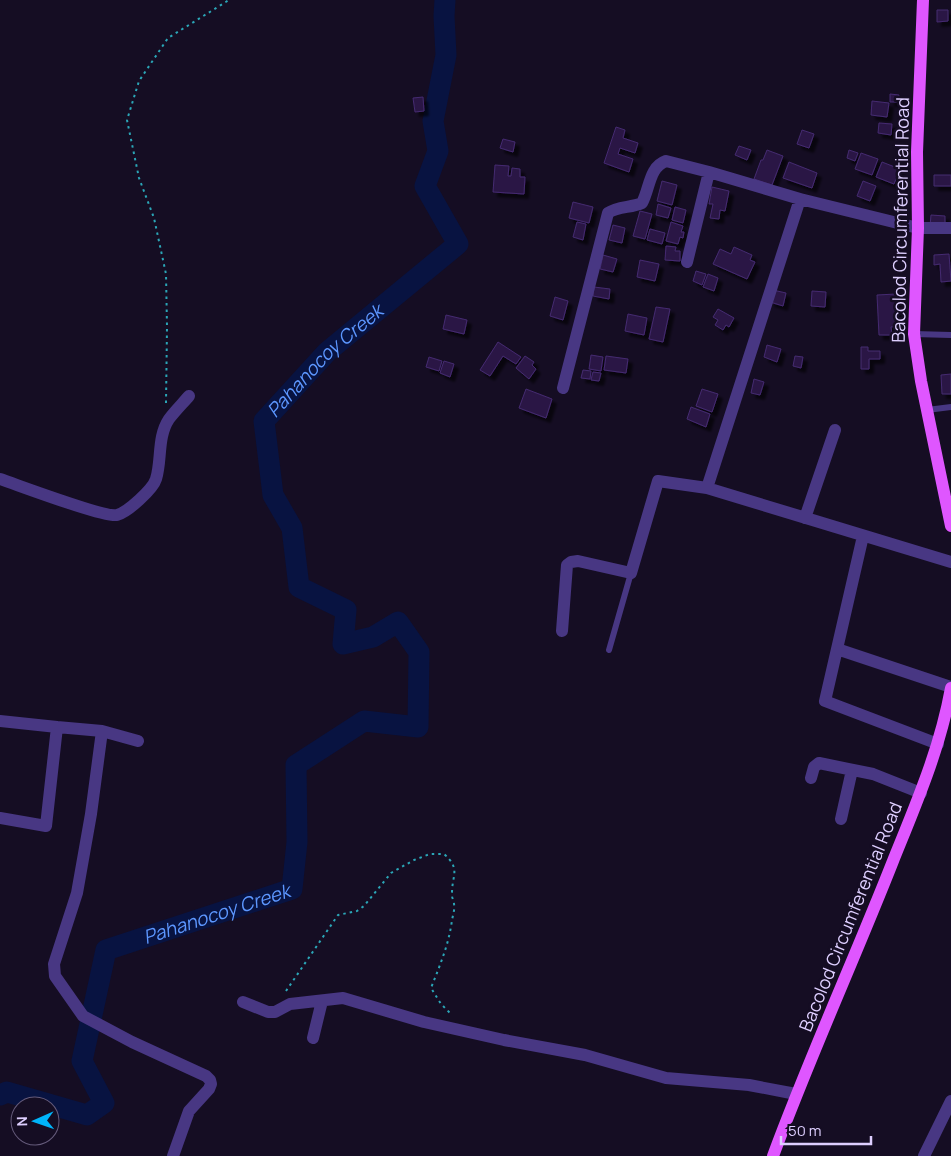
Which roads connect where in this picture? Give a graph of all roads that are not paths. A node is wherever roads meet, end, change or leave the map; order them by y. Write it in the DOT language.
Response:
graph roads {
  1 [pos="923,0"];
  2 [pos="709,172"];
  3 [pos="800,199"];
  4 [pos="918,228"];
  5 [pos="951,228"];
  6 [pos="687,262"];
  7 [pos="914,334"];
  8 [pos="951,335"];
  9 [pos="563,388"];
  10 [pos="189,396"];
  11 [pos="951,407"];
  12 [pos="927,410"];
  13 [pos="835,430"];
  14 [pos="0,479"];
  15 [pos="707,488"];
  16 [pos="806,518"];
  17 [pos="951,526"];
  18 [pos="863,536"];
  19 [pos="951,562"];
  20 [pos="632,572"];
  21 [pos="562,631"];
  22 [pos="837,649"];
  23 [pos="609,650"];
  24 [pos="951,688"];
  25 [pos="0,721"];
  26 [pos="57,726"];
  27 [pos="102,732"];
  28 [pos="138,741"];
  29 [pos="938,744"];
  30 [pos="852,770"];
  31 [pos="811,778"];
  32 [pos="921,792"];
  33 [pos="0,818"];
  34 [pos="842,819"];
  35 [pos="322,1001"];
  36 [pos="243,1002"];
  37 [pos="312,1038"];
  38 [pos="796,1094"];
  39 [pos="951,1100"];
  40 [pos="173,1156"];
  41 [pos="773,1156"];
  42 [pos="924,1156"];
  1 -- 4 [label="main road, Bacolod Circumferential Road"];
  2 -- 3 [label="street"];
  2 -- 6 [label="street"];
  2 -- 9 [label="street"];
  3 -- 4 [label="street"];
  3 -- 15 [label="street"];
  4 -- 5 [label="street"];
  4 -- 7 [label="main road, Bacolod Circumferential Road"];
  7 -- 8 [label="lane"];
  7 -- 12 [label="main road, Bacolod Circumferential Road"];
  10 -- 14 [label="street"];
  11 -- 12 [label="lane"];
  12 -- 17 [label="main road, Bacolod Circumferential Road"];
  13 -- 16 [label="street"];
  15 -- 16 [label="street"];
  15 -- 20 [label="street"];
  16 -- 18 [label="street"];
  18 -- 19 [label="street"];
  18 -- 22 [label="street"];
  20 -- 21 [label="street"];
  20 -- 23 [label="lane"];
  22 -- 24 [label="street"];
  22 -- 29 [label="street"];
  24 -- 29 [label="main road, Bacolod Circumferential Road"];
  25 -- 26 [label="street"];
  26 -- 27 [label="street"];
  26 -- 33 [label="street"];
  27 -- 28 [label="street"];
  27 -- 40 [label="street"];
  29 -- 32 [label="main road, Bacolod Circumferential Road"];
  30 -- 31 [label="street"];
  30 -- 32 [label="street"];
  30 -- 34 [label="street"];
  32 -- 38 [label="main road, Bacolod Circumferential Road"];
  35 -- 36 [label="street"];
  35 -- 37 [label="street"];
  35 -- 38 [label="street"];
  38 -- 41 [label="main road, Bacolod Circumferential Road"];
  39 -- 42 [label="street"];
}
